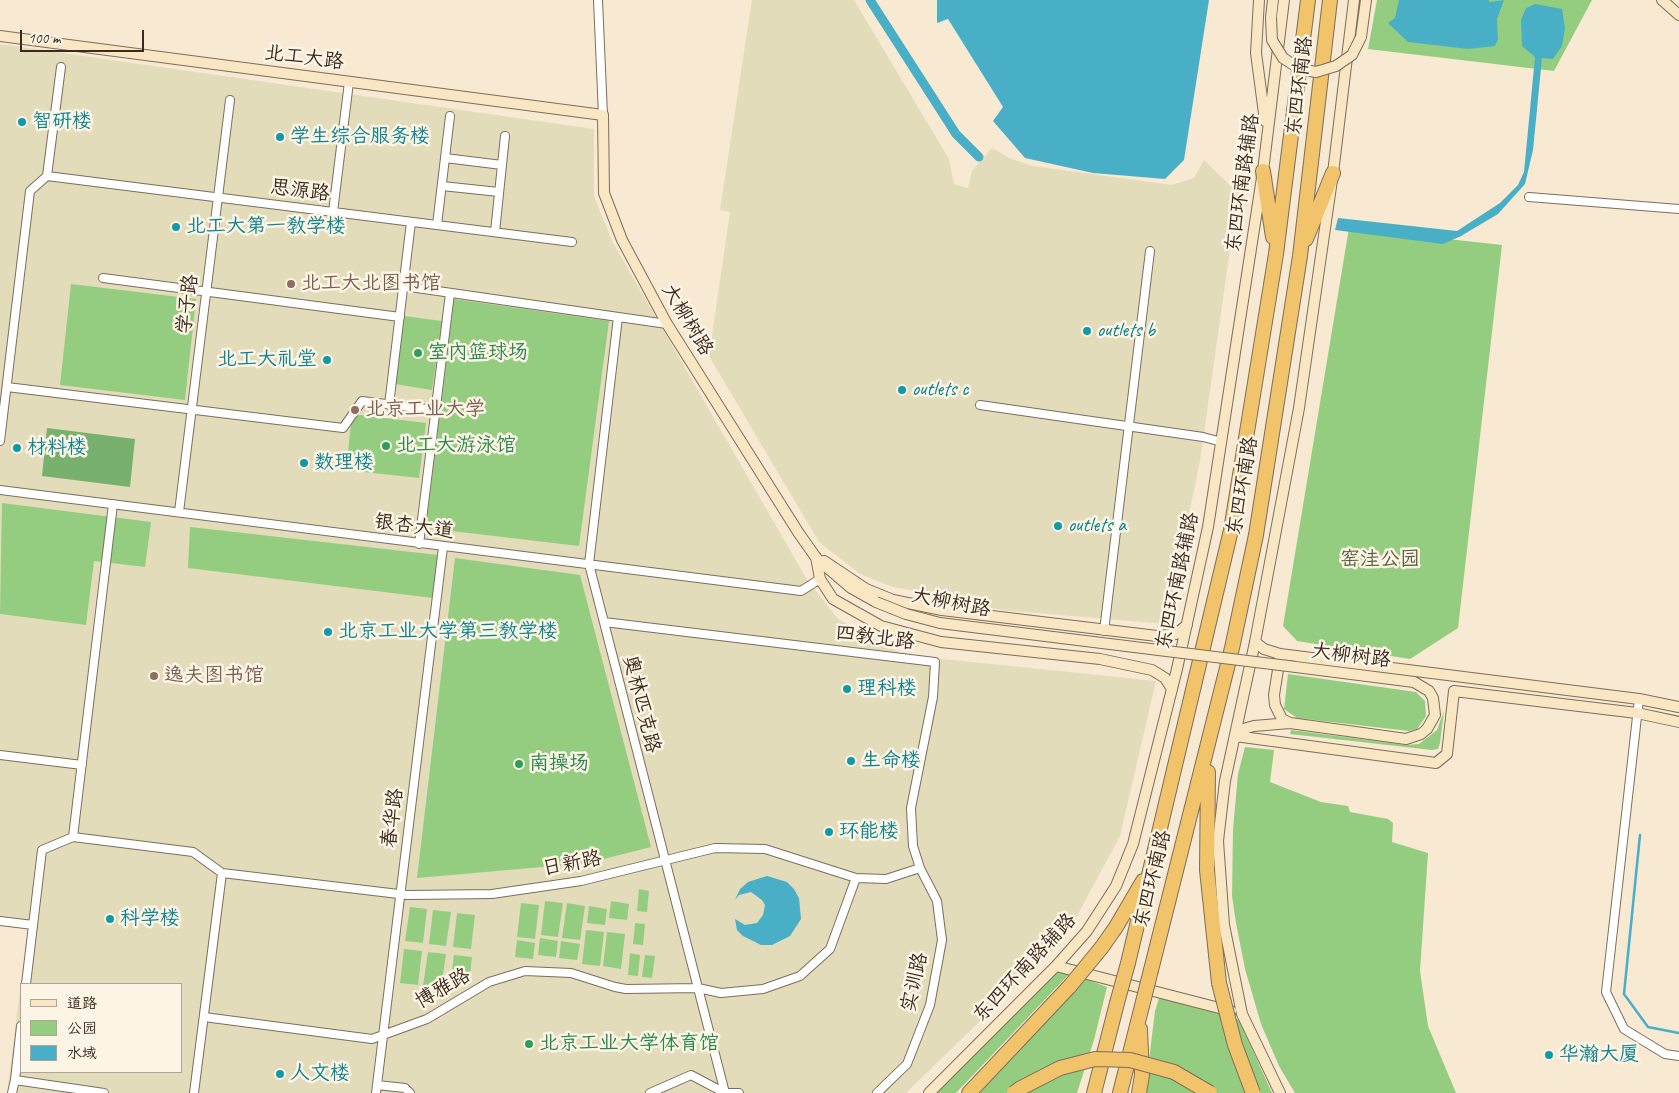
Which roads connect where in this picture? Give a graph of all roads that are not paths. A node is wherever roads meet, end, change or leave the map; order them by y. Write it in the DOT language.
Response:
graph roads {
  1 [pos="598,0"];
  2 [pos="1259,0"];
  3 [pos="1273,0"];
  4 [pos="1284,0"];
  5 [pos="1308,0"];
  6 [pos="1330,0"];
  7 [pos="1354,0"];
  8 [pos="1366,0"];
  9 [pos="1662,0"];
  10 [pos="1679,15"];
  11 [pos="0,36"];
  12 [pos="61,67"];
  13 [pos="349,82"];
  14 [pos="230,100"];
  15 [pos="603,115"];
  16 [pos="450,116"];
  17 [pos="1267,135"];
  18 [pos="505,136"];
  19 [pos="445,158"];
  20 [pos="502,165"];
  21 [pos="1263,171"];
  22 [pos="1333,172"];
  23 [pos="47,176"];
  24 [pos="442,186"];
  25 [pos="499,192"];
  26 [pos="218,197"];
  27 [pos="1529,197"];
  28 [pos="1679,209"];
  29 [pos="333,212"];
  30 [pos="411,222"];
  31 [pos="437,225"];
  32 [pos="495,232"];
  33 [pos="572,242"];
  34 [pos="1150,251"];
  35 [pos="1276,254"];
  36 [pos="1300,256"];
  37 [pos="103,278"];
  38 [pos="403,286"];
  39 [pos="206,292"];
  40 [pos="450,293"];
  41 [pos="400,317"];
  42 [pos="618,317"];
  43 [pos="667,324"];
  44 [pos="7,387"];
  45 [pos="389,405"];
  46 [pos="980,405"];
  47 [pos="192,409"];
  48 [pos="434,410"];
  49 [pos="1128,428"];
  50 [pos="0,441"];
  51 [pos="1222,442"];
  52 [pos="0,490"];
  53 [pos="113,504"];
  54 [pos="178,512"];
  55 [pos="418,544"];
  56 [pos="443,547"];
  57 [pos="816,556"];
  58 [pos="589,564"];
  59 [pos="820,579"];
  60 [pos="604,622"];
  61 [pos="1187,625"];
  62 [pos="1104,631"];
  63 [pos="1255,642"];
  64 [pos="1280,654"];
  65 [pos="1100,659"];
  66 [pos="1455,678"];
  67 [pos="1172,690"];
  68 [pos="1454,690"];
  69 [pos="1639,699"];
  70 [pos="1679,707"];
  71 [pos="1637,713"];
  72 [pos="1679,722"];
  73 [pos="1290,723"];
  74 [pos="1235,734"];
  75 [pos="1209,742"];
  76 [pos="0,755"];
  77 [pos="82,764"];
  78 [pos="73,837"];
  79 [pos="664,859"];
  80 [pos="920,868"];
  81 [pos="1150,869"];
  82 [pos="222,873"];
  83 [pos="856,878"];
  84 [pos="400,894"];
  85 [pos="0,921"];
  86 [pos="33,925"];
  87 [pos="1056,966"];
  88 [pos="26,983"];
  89 [pos="698,988"];
  90 [pos="1141,1008"];
  91 [pos="1242,1014"];
  92 [pos="204,1017"];
  93 [pos="20,1035"];
  94 [pos="383,1035"];
  95 [pos="1679,1056"];
  96 [pos="15,1080"];
  97 [pos="376,1089"];
  98 [pos="12,1093"];
  99 [pos="104,1093"];
  100 [pos="194,1093"];
  101 [pos="410,1093"];
  102 [pos="650,1093"];
  103 [pos="725,1093"];
  104 [pos="739,1093"];
  105 [pos="877,1093"];
  106 [pos="929,1093"];
  107 [pos="969,1093"];
  108 [pos="1014,1093"];
  109 [pos="1094,1093"];
  110 [pos="1120,1093"];
  111 [pos="1139,1093"];
  112 [pos="1210,1093"];
  113 [pos="1253,1093"];
  114 [pos="1280,1093"];
  1 -- 15 [label="street"];
  2 -- 17 [label="street"];
  3 -- 8 [label="street, bridge"];
  4 -- 17 [label="street, 东四环南路辅路"];
  5 -- 35 [label="highway, 东四环南路"];
  6 -- 36 [label="highway, 东四环南路"];
  7 -- 22 [label="street"];
  9 -- 10 [label="street"];
  11 -- 13 [label="street, 北工大路"];
  12 -- 23 [label="street"];
  13 -- 15 [label="street, 北工大路"];
  13 -- 29 [label="street"];
  14 -- 26 [label="street, 学子路"];
  15 -- 43 [label="street, 大柳树路"];
  16 -- 19 [label="street"];
  17 -- 21 [label="street, 东四环南路辅路"];
  18 -- 20 [label="street"];
  19 -- 20 [label="street"];
  19 -- 24 [label="street"];
  20 -- 25 [label="street"];
  21 -- 35 [label="highway"];
  21 -- 51 [label="street, 东四环南路辅路"];
  22 -- 36 [label="highway"];
  22 -- 63 [label="street"];
  23 -- 26 [label="street, 思源路"];
  23 -- 44 [label="street"];
  24 -- 25 [label="street"];
  24 -- 31 [label="street"];
  25 -- 32 [label="street"];
  26 -- 29 [label="street, 思源路"];
  26 -- 39 [label="street, 学子路"];
  27 -- 28 [label="street"];
  29 -- 30 [label="street, 思源路"];
  30 -- 31 [label="street, 思源路"];
  30 -- 38 [label="street"];
  31 -- 32 [label="street, 思源路"];
  32 -- 33 [label="street, 思源路"];
  34 -- 49 [label="street"];
  35 -- 81 [label="highway, 东四环南路"];
  36 -- 75 [label="highway, 东四环南路"];
  37 -- 39 [label="street"];
  38 -- 40 [label="street"];
  38 -- 41 [label="street"];
  39 -- 41 [label="street"];
  39 -- 47 [label="street, 学子路"];
  40 -- 42 [label="street"];
  40 -- 48 [label="street"];
  41 -- 45 [label="street"];
  42 -- 43 [label="street"];
  42 -- 58 [label="street, 奥林匹克路"];
  43 -- 57 [label="street, 大柳树路"];
  44 -- 47 [label="street"];
  44 -- 50 [label="street"];
  45 -- 47 [label="street"];
  45 -- 48 [label="street"];
  46 -- 49 [label="street"];
  47 -- 54 [label="street, 学子路"];
  48 -- 55 [label="street"];
  49 -- 51 [label="street"];
  49 -- 62 [label="street"];
  51 -- 61 [label="street, 东四环南路辅路"];
  52 -- 53 [label="street, 银杏大道"];
  53 -- 54 [label="street, 银杏大道"];
  53 -- 77 [label="street"];
  54 -- 55 [label="street, 银杏大道"];
  55 -- 56 [label="street, 银杏大道"];
  56 -- 58 [label="street, 银杏大道"];
  56 -- 84 [label="street, 春华路"];
  57 -- 59 [label="street"];
  57 -- 62 [label="street"];
  57 -- 73 [label="street, 大柳树路, bridge"];
  58 -- 59 [label="street, 银杏大道"];
  58 -- 60 [label="street, 奥林匹克路"];
  59 -- 65 [label="street"];
  60 -- 79 [label="street, 奥林匹克路"];
  60 -- 80 [label="street, 四教北路"];
  61 -- 62 [label="street"];
  61 -- 67 [label="street, 东四环南路辅路"];
  62 -- 65 [label="street"];
  63 -- 64 [label="street, 大柳树路"];
  63 -- 74 [label="street"];
  64 -- 66 [label="street, 大柳树路"];
  64 -- 73 [label="street"];
  65 -- 67 [label="street"];
  66 -- 68 [label="street"];
  66 -- 69 [label="street, 大柳树路"];
  67 -- 87 [label="street, 东四环南路辅路"];
  68 -- 71 [label="street"];
  68 -- 74 [label="street"];
  69 -- 70 [label="street, 大柳树路"];
  69 -- 71 [label="street"];
  71 -- 72 [label="street"];
  71 -- 95 [label="street"];
  73 -- 74 [label="street"];
  74 -- 91 [label="street"];
  75 -- 90 [label="highway, 东四环南路, bridge"];
  75 -- 113 [label="highway, bridge"];
  76 -- 77 [label="street"];
  77 -- 78 [label="street"];
  78 -- 82 [label="street"];
  78 -- 86 [label="street"];
  79 -- 83 [label="street, 日新路"];
  79 -- 84 [label="street, 日新路"];
  79 -- 89 [label="street, 奥林匹克路"];
  80 -- 83 [label="street, 日新路"];
  80 -- 105 [label="street, 实训路"];
  81 -- 107 [label="highway, bridge"];
  81 -- 109 [label="highway, 东四环南路, bridge"];
  82 -- 84 [label="street, 日新路"];
  82 -- 92 [label="street"];
  83 -- 89 [label="street, 博雅路"];
  84 -- 94 [label="street, 春华路"];
  85 -- 86 [label="street"];
  86 -- 88 [label="street"];
  87 -- 91 [label="street"];
  87 -- 106 [label="street, 东四环南路辅路"];
  89 -- 94 [label="street, 博雅路"];
  89 -- 103 [label="street, 奥林匹克路"];
  90 -- 110 [label="highway"];
  90 -- 111 [label="highway"];
  91 -- 114 [label="street"];
  92 -- 94 [label="street, 博雅路"];
  92 -- 100 [label="street"];
  93 -- 96 [label="street"];
  94 -- 97 [label="street, 春华路"];
  96 -- 98 [label="street"];
  96 -- 99 [label="street"];
  97 -- 101 [label="street"];
  102 -- 103 [label="street"];
  103 -- 104 [label="street"];
  108 -- 112 [label="highway, bridge"];
}
